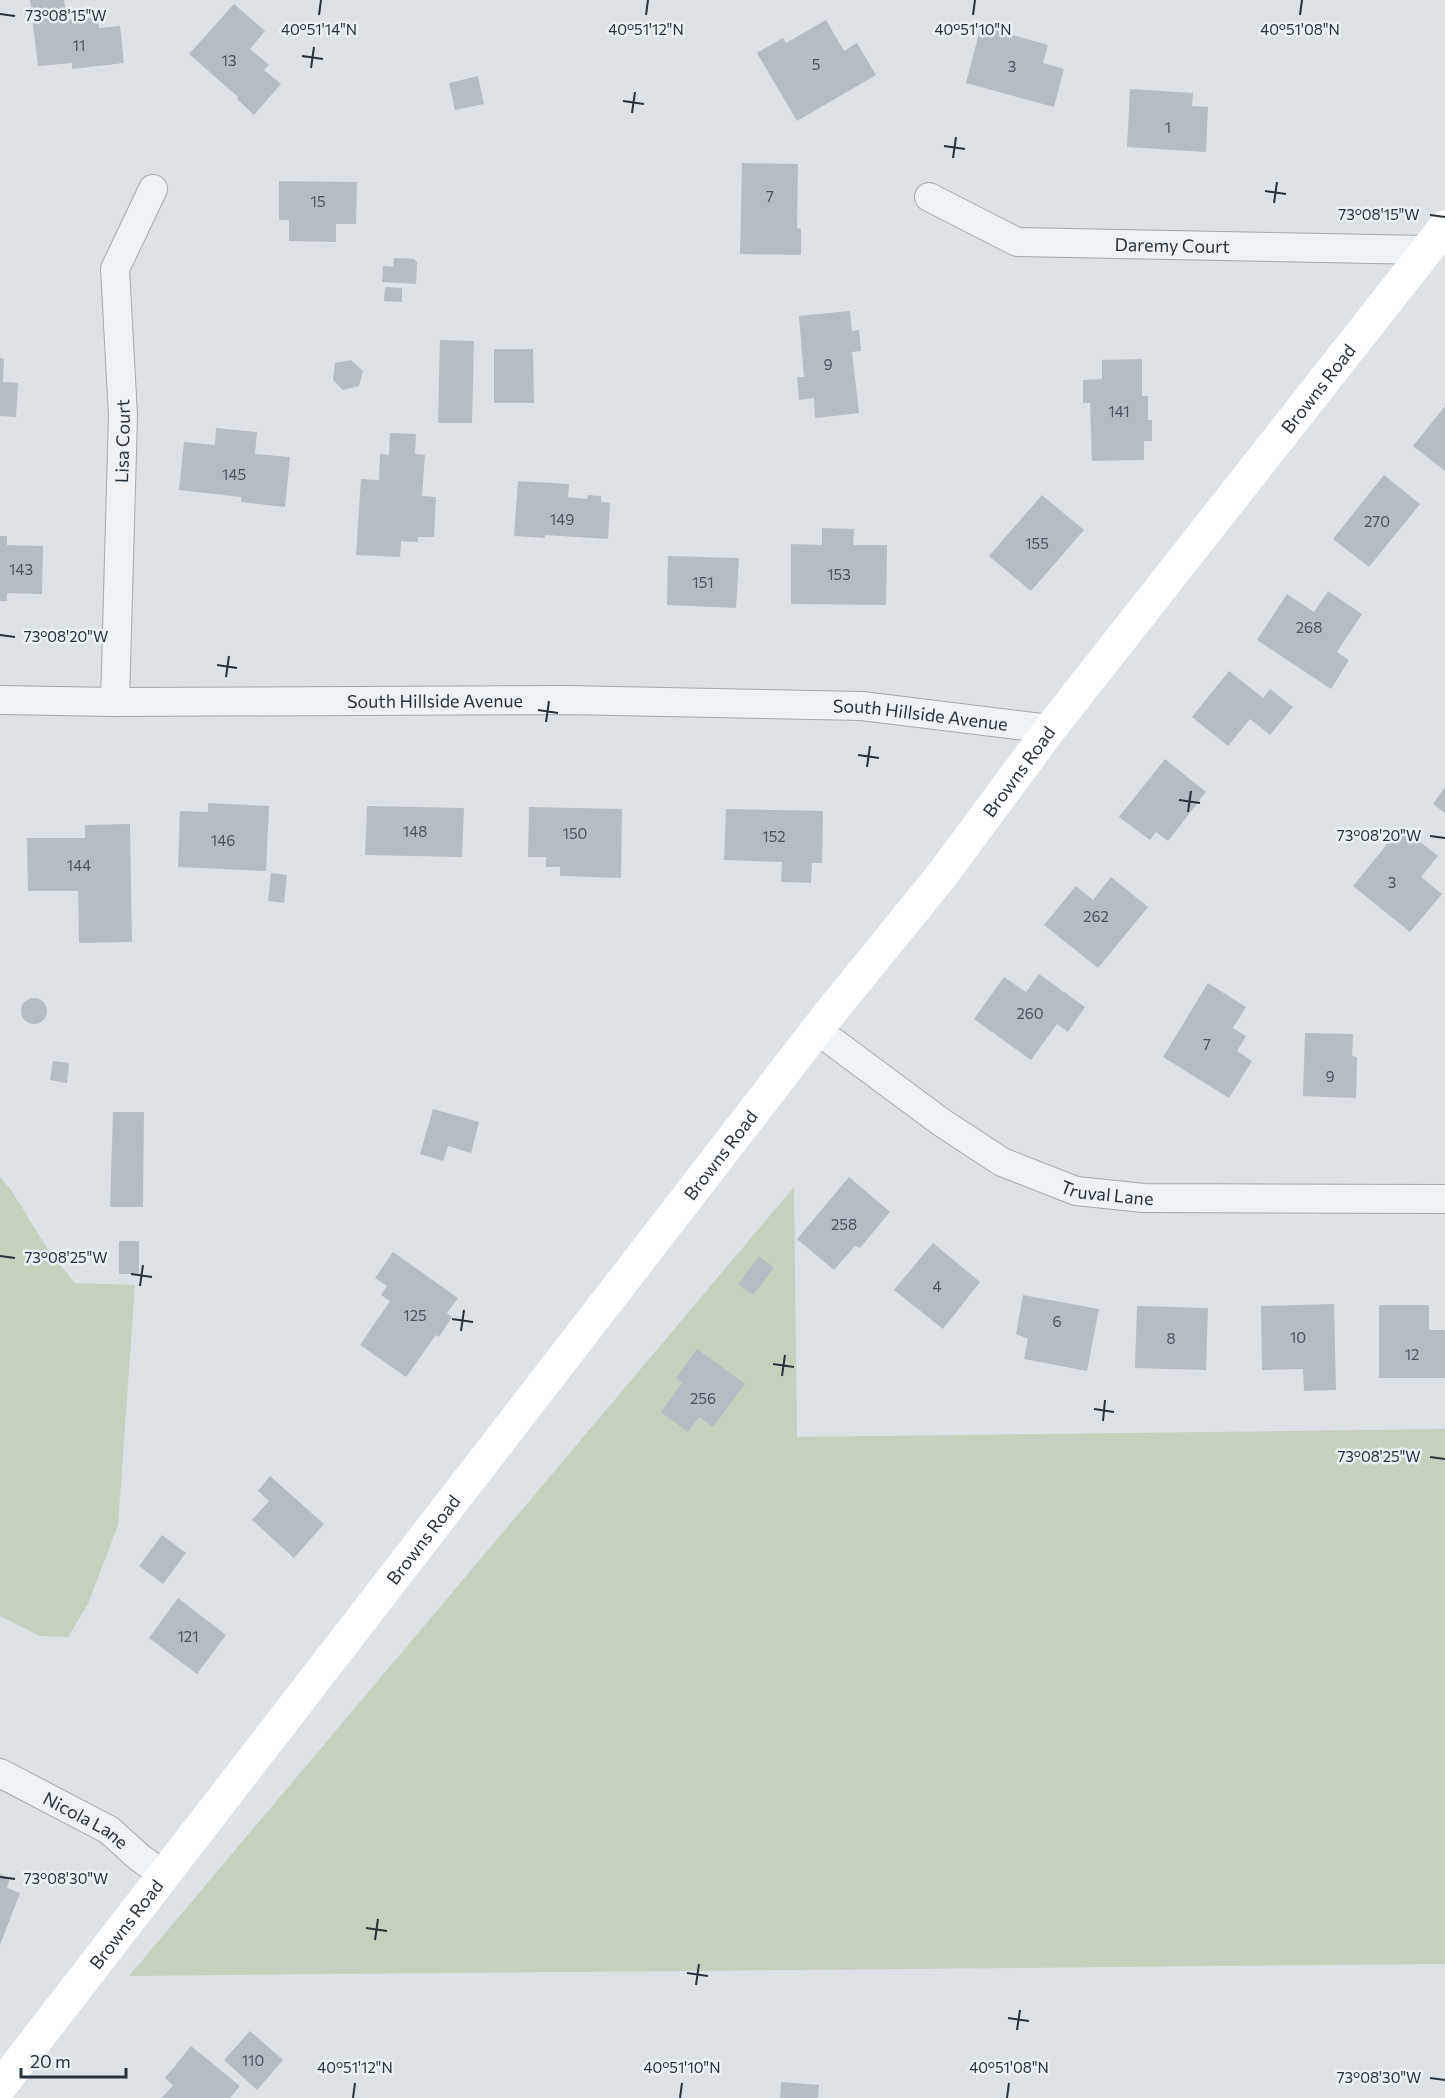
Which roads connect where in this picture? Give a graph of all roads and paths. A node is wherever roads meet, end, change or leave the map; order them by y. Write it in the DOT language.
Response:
graph roads {
  1 [pos="153,189"];
  2 [pos="929,196"];
  3 [pos="1436,238"];
  4 [pos="0,700"];
  5 [pos="116,702"];
  6 [pos="1050,729"];
  7 [pos="817,1030"];
  8 [pos="1445,1199"];
  9 [pos="0,1773"];
  10 [pos="164,1875"];
  11 [pos="0,2087"];
  1 -- 5 [label="street, Lisa Court"];
  2 -- 3 [label="street, Daremy Court"];
  3 -- 6 [label="street, Browns Road"];
  4 -- 5 [label="street, South Hillside Avenue"];
  5 -- 6 [label="street, South Hillside Avenue"];
  6 -- 7 [label="street, Browns Road"];
  7 -- 8 [label="street, Truval Lane"];
  7 -- 10 [label="street, Browns Road"];
  9 -- 10 [label="street, Nicola Lane"];
  10 -- 11 [label="street, Browns Road"];
}
